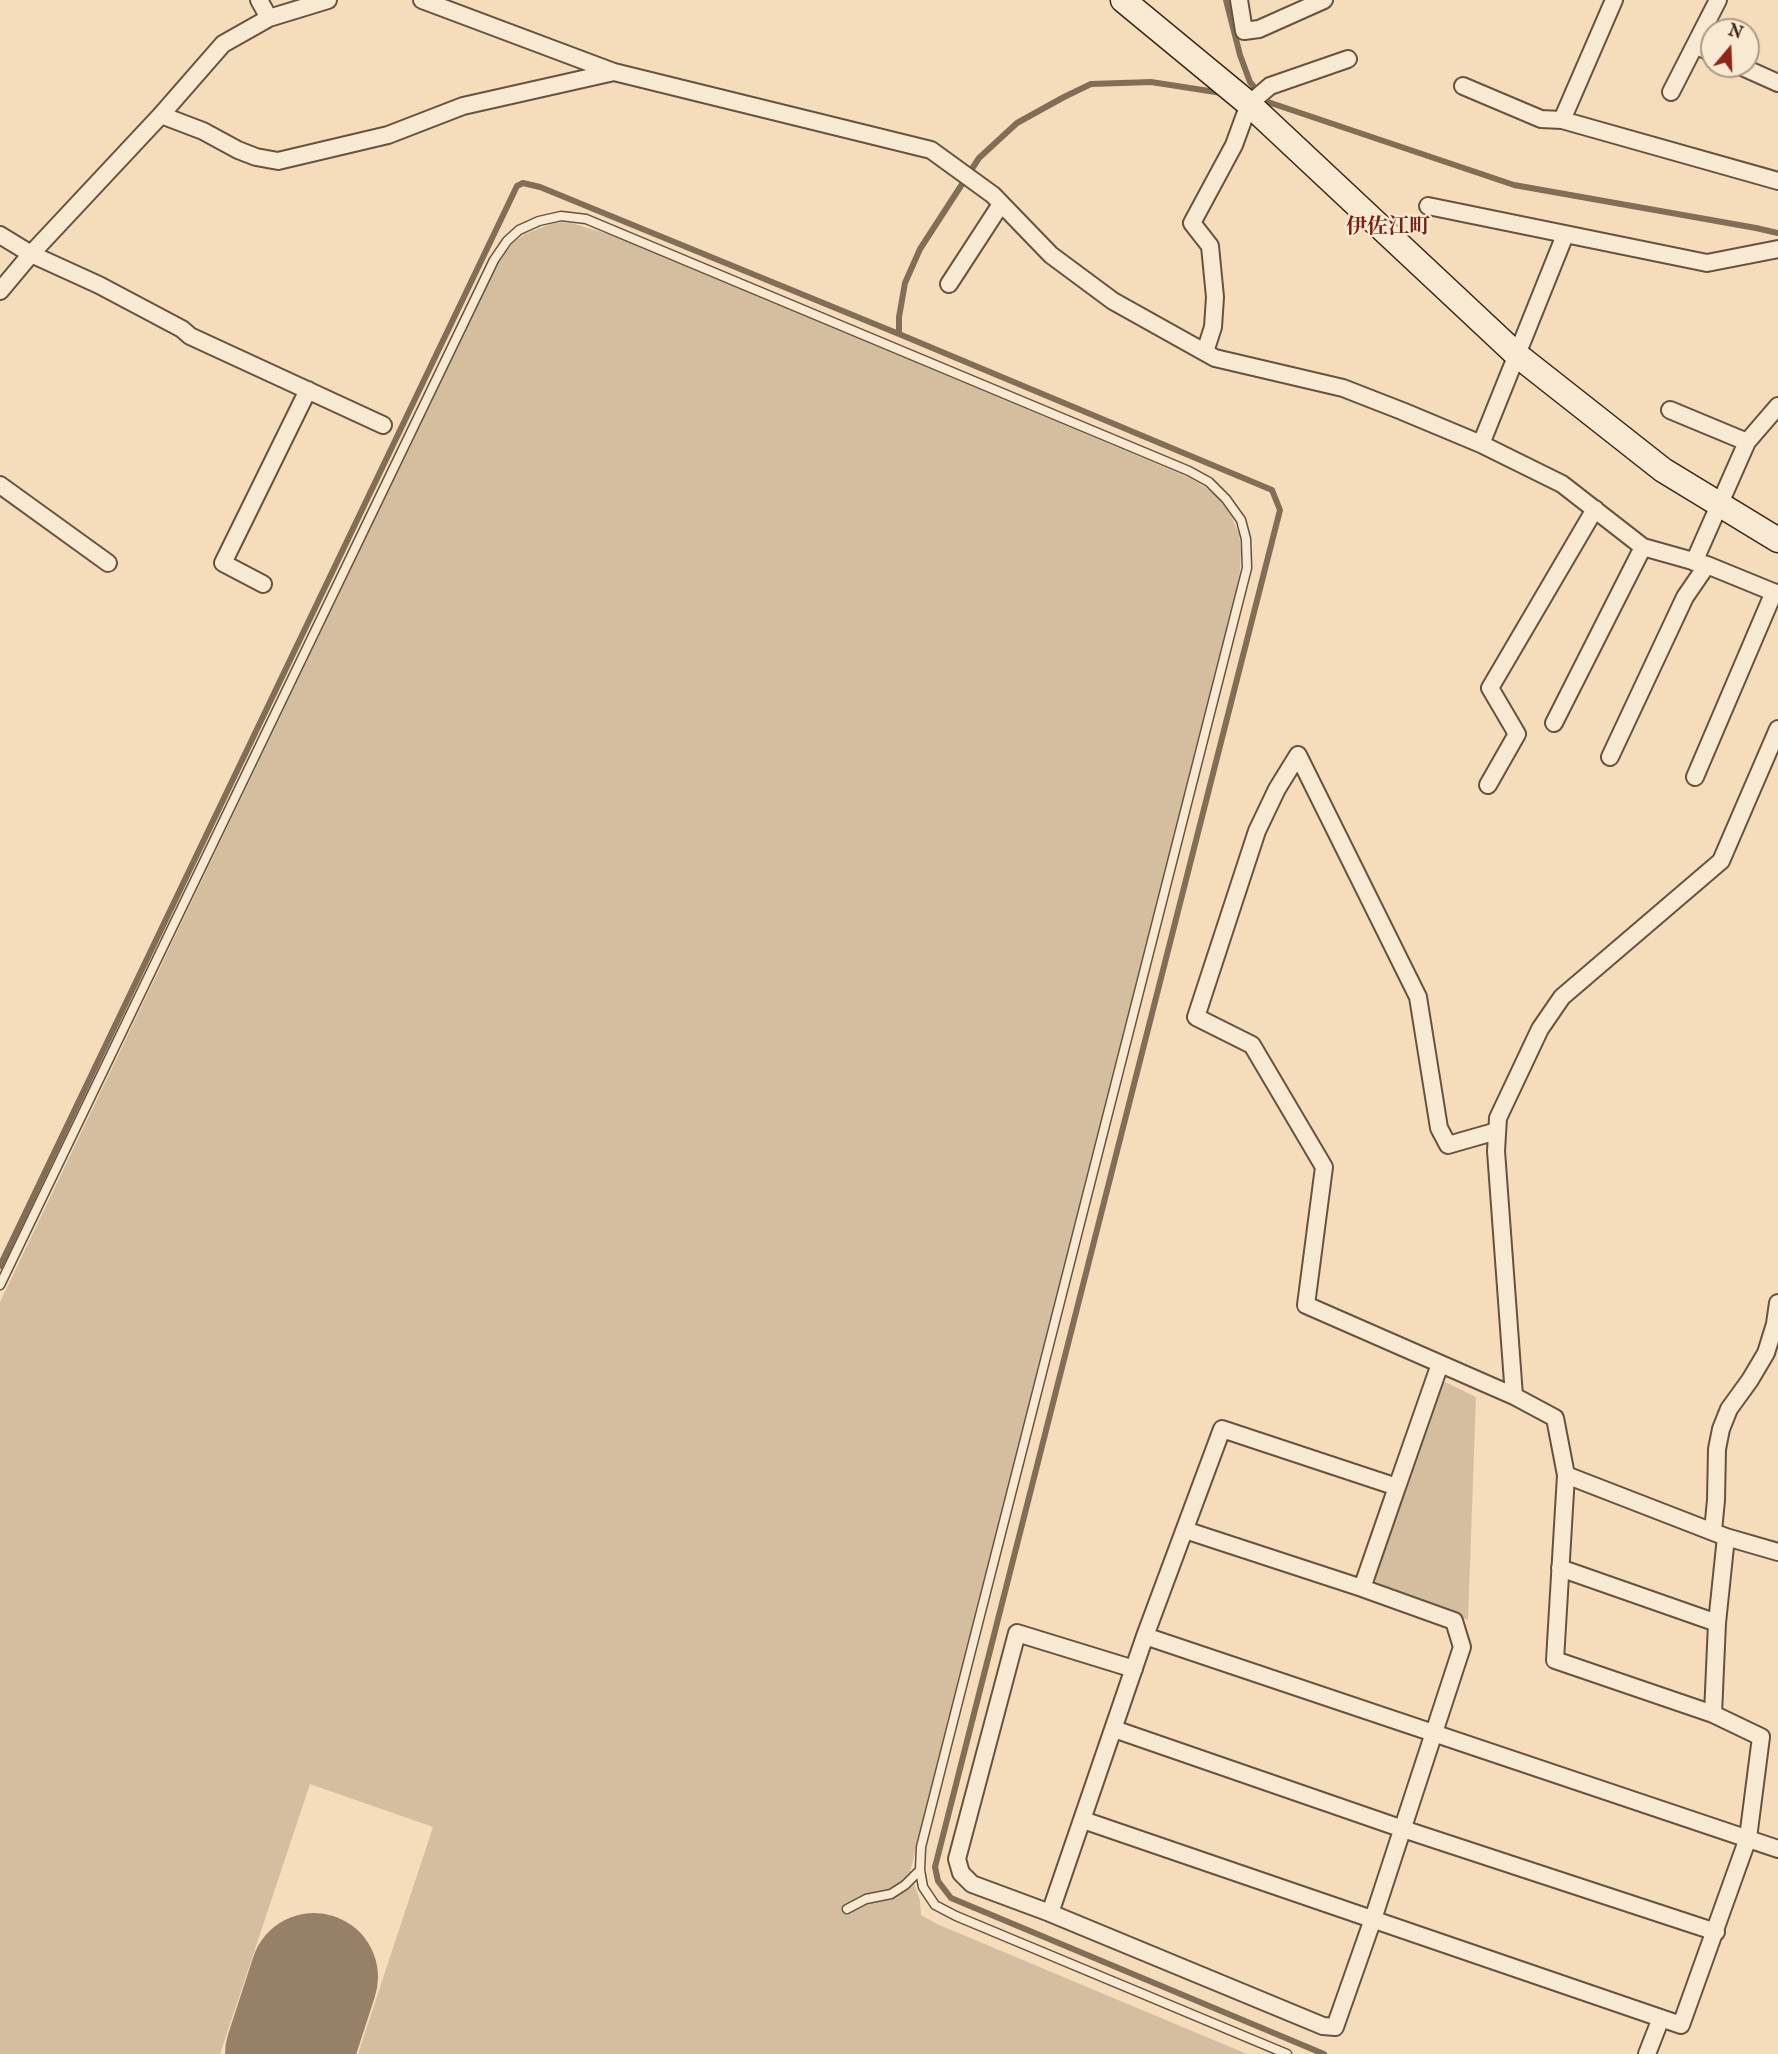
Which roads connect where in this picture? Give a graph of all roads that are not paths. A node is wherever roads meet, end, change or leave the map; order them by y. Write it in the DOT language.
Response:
graph roads {
  1 [pos="259,0"];
  2 [pos="328,0"];
  3 [pos="422,0"];
  4 [pos="1123,0"];
  5 [pos="1239,0"];
  6 [pos="1324,0"];
  7 [pos="1614,0"];
  8 [pos="1719,0"];
  9 [pos="269,18"];
  10 [pos="1695,45"];
  11 [pos="1700,47"];
  12 [pos="1348,58"];
  13 [pos="614,72"];
  14 [pos="1760,75"];
  15 [pos="1778,83"];
  16 [pos="1464,86"];
  17 [pos="1671,92"];
  18 [pos="1249,104"];
  19 [pos="161,115"];
  20 [pos="1562,120"];
  21 [pos="1778,181"];
  22 [pos="1001,204"];
  23 [pos="1428,207"];
  24 [pos="0,235"];
  25 [pos="1565,235"];
  26 [pos="1778,249"];
  27 [pos="31,254"];
  28 [pos="950,284"];
  29 [pos="0,291"];
  30 [pos="1205,352"];
  31 [pos="1516,355"];
  32 [pos="308,390"];
  33 [pos="1778,406"];
  34 [pos="1670,410"];
  35 [pos="383,426"];
  36 [pos="1747,442"];
  37 [pos="1481,444"];
  38 [pos="0,485"];
  39 [pos="1720,505"];
  40 [pos="1594,509"];
  41 [pos="1778,540"];
  42 [pos="1643,547"];
  43 [pos="108,563"];
  44 [pos="1701,564"];
  45 [pos="263,584"];
  46 [pos="1776,593"];
  47 [pos="1554,723"];
  48 [pos="1778,729"];
  49 [pos="1610,757"];
  50 [pos="1695,777"];
  51 [pos="1488,785"];
  52 [pos="1497,1131"];
  53 [pos="0,1285"];
  54 [pos="1778,1303"];
  55 [pos="1440,1364"];
  56 [pos="1514,1396"];
  57 [pos="1566,1475"];
  58 [pos="1397,1486"];
  59 [pos="1185,1530"];
  60 [pos="1719,1534"];
  61 [pos="1778,1552"];
  62 [pos="1560,1568"];
  63 [pos="1362,1588"];
  64 [pos="1717,1623"];
  65 [pos="1145,1636"];
  66 [pos="1134,1669"];
  67 [pos="1713,1714"];
  68 [pos="1114,1729"];
  69 [pos="1434,1734"];
  70 [pos="1083,1820"];
  71 [pos="1403,1830"];
  72 [pos="1748,1838"];
  73 [pos="1778,1849"];
  74 [pos="920,1870"];
  75 [pos="847,1909"];
  76 [pos="1050,1913"];
  77 [pos="1373,1919"];
  78 [pos="1716,1932"];
  79 [pos="1661,2018"];
  80 [pos="1287,2054"];
  81 [pos="1647,2054"];
  1 -- 9 [label="street"];
  2 -- 9 [label="street"];
  3 -- 13 [label="street"];
  4 -- 18 [label="street"];
  5 -- 6 [label="street"];
  7 -- 20 [label="street"];
  8 -- 10 [label="street"];
  9 -- 19 [label="street"];
  10 -- 11 [label="street"];
  10 -- 17 [label="street"];
  12 -- 18 [label="street"];
  13 -- 19 [label="street"];
  13 -- 22 [label="street"];
  14 -- 15 [label="street"];
  16 -- 20 [label="street"];
  18 -- 30 [label="street"];
  18 -- 31 [label="street"];
  19 -- 27 [label="street"];
  20 -- 21 [label="street"];
  22 -- 28 [label="street"];
  22 -- 30 [label="street"];
  23 -- 25 [label="street"];
  24 -- 27 [label="street"];
  25 -- 26 [label="street"];
  25 -- 31 [label="street"];
  27 -- 29 [label="street"];
  27 -- 32 [label="street"];
  30 -- 37 [label="street"];
  31 -- 37 [label="street"];
  31 -- 39 [label="street"];
  32 -- 35 [label="street"];
  32 -- 45 [label="street"];
  33 -- 36 [label="street"];
  34 -- 36 [label="street"];
  36 -- 39 [label="street"];
  37 -- 40 [label="street"];
  38 -- 43 [label="street"];
  39 -- 41 [label="street"];
  39 -- 44 [label="street"];
  40 -- 42 [label="street"];
  40 -- 51 [label="street"];
  42 -- 44 [label="street"];
  42 -- 47 [label="street"];
  44 -- 46 [label="street"];
  44 -- 49 [label="street"];
  46 -- 50 [label="street"];
  48 -- 52 [label="street"];
  52 -- 55 [label="street"];
  52 -- 56 [label="street"];
  53 -- 74 [label="lane"];
  54 -- 60 [label="street"];
  55 -- 56 [label="street"];
  55 -- 58 [label="street"];
  56 -- 57 [label="street"];
  57 -- 60 [label="street"];
  57 -- 62 [label="street"];
  58 -- 59 [label="street"];
  58 -- 63 [label="street"];
  59 -- 63 [label="street"];
  59 -- 65 [label="street"];
  60 -- 61 [label="street"];
  60 -- 64 [label="street"];
  62 -- 64 [label="street"];
  62 -- 67 [label="street"];
  63 -- 69 [label="street"];
  64 -- 67 [label="street"];
  65 -- 66 [label="street"];
  65 -- 69 [label="street"];
  66 -- 68 [label="street"];
  66 -- 76 [label="street"];
  67 -- 72 [label="street"];
  68 -- 70 [label="street"];
  68 -- 71 [label="street"];
  69 -- 71 [label="street"];
  69 -- 72 [label="street"];
  70 -- 76 [label="street"];
  70 -- 77 [label="street"];
  71 -- 77 [label="street"];
  71 -- 78 [label="street"];
  72 -- 73 [label="street"];
  72 -- 78 [label="street"];
  74 -- 75 [label="lane"];
  74 -- 80 [label="lane"];
  76 -- 77 [label="street"];
  77 -- 79 [label="street"];
  78 -- 79 [label="street"];
  79 -- 81 [label="street"];
}
